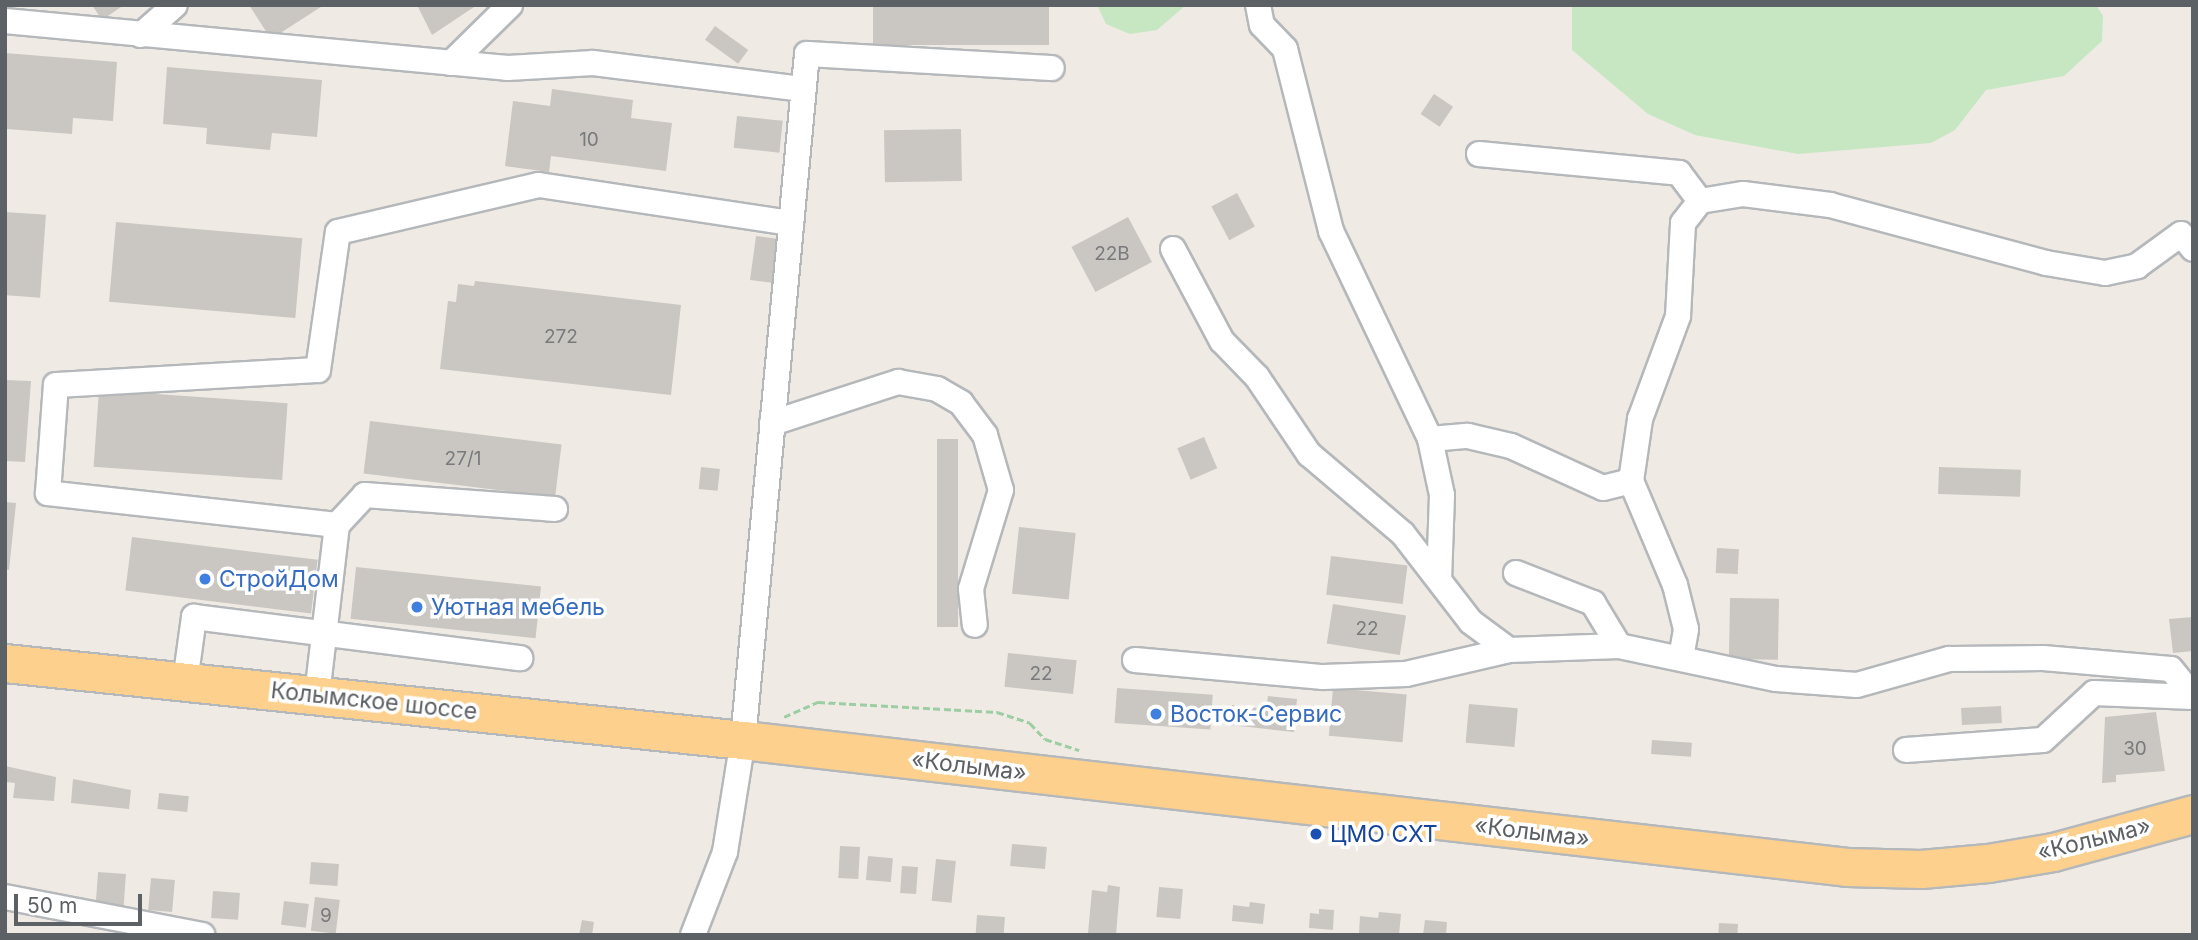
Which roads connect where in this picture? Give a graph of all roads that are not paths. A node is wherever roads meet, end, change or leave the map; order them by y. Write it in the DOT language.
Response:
graph roads {
  1 [pos="175,5"];
  2 [pos="510,5"];
  3 [pos="1258,5"];
  4 [pos="5,22"];
  5 [pos="141,35"];
  6 [pos="451,63"];
  7 [pos="1052,68"];
  8 [pos="803,89"];
  9 [pos="1479,154"];
  10 [pos="1700,201"];
  11 [pos="790,223"];
  12 [pos="1173,249"];
  13 [pos="2193,249"];
  14 [pos="772,423"];
  15 [pos="1430,439"];
  16 [pos="1632,481"];
  17 [pos="555,509"];
  18 [pos="337,526"];
  19 [pos="1516,573"];
  20 [pos="1439,580"];
  21 [pos="975,625"];
  22 [pos="325,631"];
  23 [pos="1619,646"];
  24 [pos="1509,650"];
  25 [pos="520,657"];
  26 [pos="1681,658"];
  27 [pos="1135,660"];
  28 [pos="5,663"];
  29 [pos="185,682"];
  30 [pos="317,695"];
  31 [pos="2193,696"];
  32 [pos="743,740"];
  33 [pos="1906,750"];
  34 [pos="2192,813"];
  35 [pos="5,897"];
  36 [pos="202,935"];
  37 [pos="693,935"];
  1 -- 5 [label="street"];
  2 -- 6 [label="street"];
  3 -- 15 [label="street"];
  4 -- 5 [label="street"];
  5 -- 6 [label="street"];
  6 -- 8 [label="street"];
  7 -- 8 [label="street"];
  8 -- 11 [label="street"];
  9 -- 10 [label="street"];
  10 -- 13 [label="street"];
  10 -- 16 [label="street"];
  11 -- 14 [label="street"];
  11 -- 18 [label="street"];
  12 -- 20 [label="street"];
  14 -- 21 [label="street"];
  14 -- 32 [label="street"];
  15 -- 16 [label="street"];
  15 -- 20 [label="street"];
  16 -- 26 [label="street"];
  17 -- 18 [label="street"];
  18 -- 22 [label="street"];
  19 -- 23 [label="street"];
  20 -- 24 [label="street"];
  22 -- 25 [label="street"];
  22 -- 29 [label="street"];
  22 -- 30 [label="street"];
  23 -- 24 [label="street"];
  23 -- 26 [label="street"];
  24 -- 27 [label="street"];
  26 -- 31 [label="street"];
  28 -- 29 [label="highway, Колымское шоссе"];
  29 -- 30 [label="highway, Колымское шоссе"];
  30 -- 32 [label="highway, Колымское шоссе"];
  31 -- 33 [label="street"];
  32 -- 34 [label="highway, «Колыма»"];
  32 -- 37 [label="street"];
  35 -- 36 [label="street"];
}
